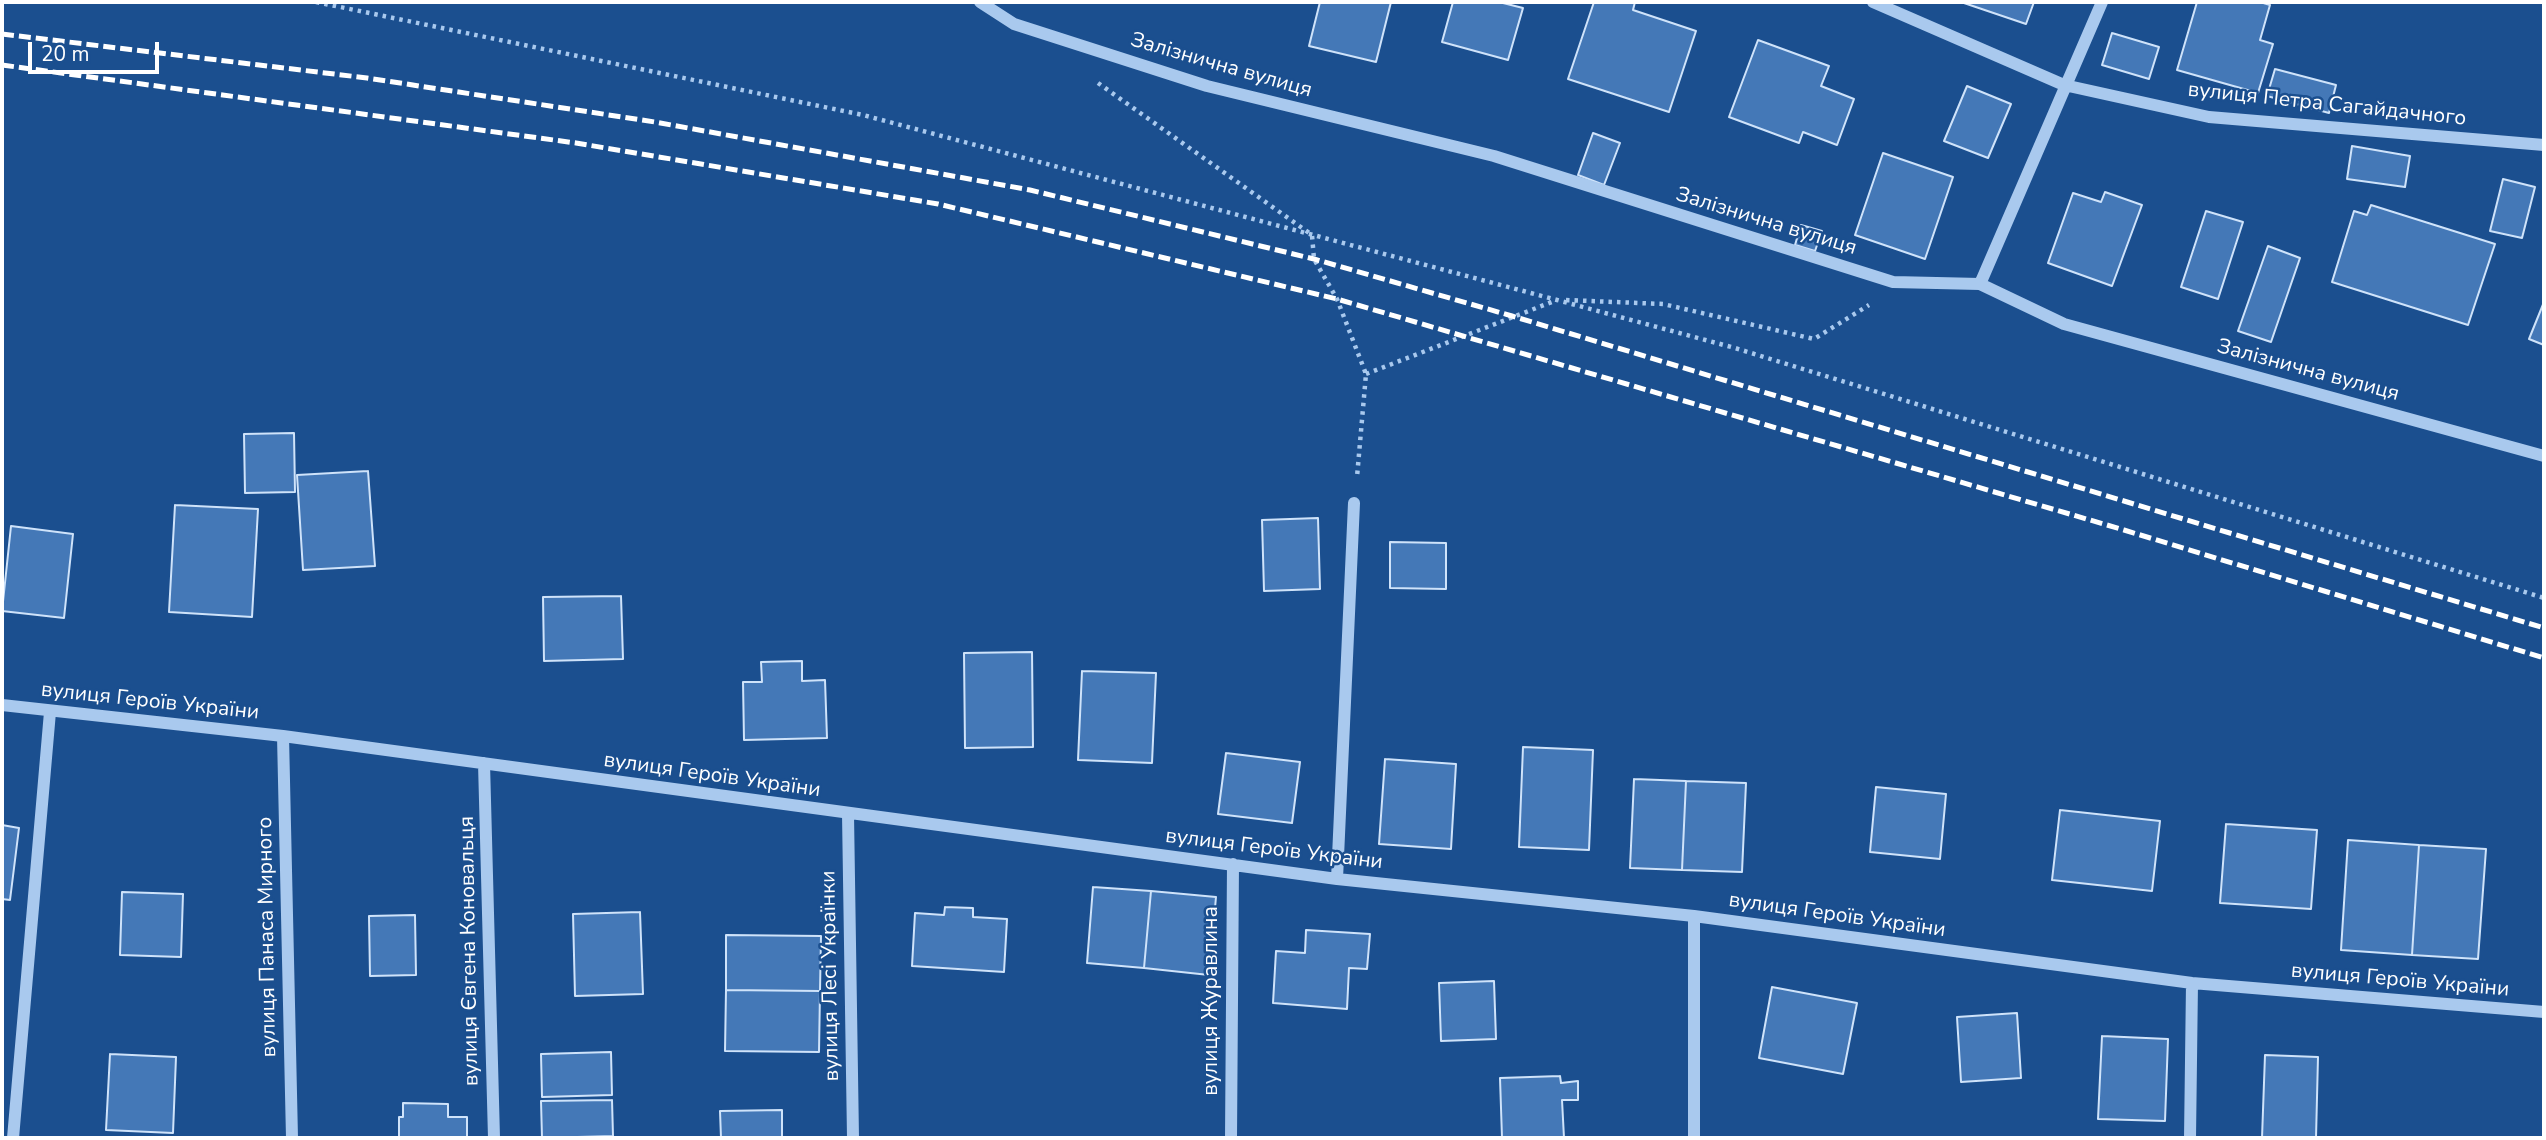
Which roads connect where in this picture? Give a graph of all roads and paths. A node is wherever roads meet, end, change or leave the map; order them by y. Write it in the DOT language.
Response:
graph roads {
  1 [pos="316,2"];
  2 [pos="980,2"];
  3 [pos="1873,2"];
  4 [pos="2102,2"];
  5 [pos="1091,79"];
  6 [pos="2064,85"];
  7 [pos="2544,145"];
  8 [pos="1311,235"];
  9 [pos="1907,282"];
  10 [pos="1980,284"];
  11 [pos="1557,300"];
  12 [pos="1366,374"];
  13 [pos="2544,456"];
  14 [pos="1354,503"];
  15 [pos="2544,598"];
  16 [pos="2,705"];
  17 [pos="50,712"];
  18 [pos="283,736"];
  19 [pos="484,763"];
  20 [pos="848,814"];
  21 [pos="1233,863"];
  22 [pos="1337,879"];
  23 [pos="1694,916"];
  24 [pos="2192,983"];
  25 [pos="2544,1012"];
  26 [pos="13,1138"];
  27 [pos="292,1138"];
  28 [pos="494,1138"];
  29 [pos="853,1138"];
  30 [pos="1231,1138"];
  31 [pos="1694,1138"];
  32 [pos="2190,1138"];
  1 -- 8 [label="path"];
  2 -- 9 [label="street, Залізнична вулиця"];
  3 -- 6 [label="street, вулиця Петра Сагайдачного"];
  4 -- 6 [label="street"];
  5 -- 8 [label="path"];
  6 -- 7 [label="street, вулиця Петра Сагайдачного"];
  6 -- 10 [label="street"];
  8 -- 11 [label="path"];
  8 -- 12 [label="path"];
  9 -- 10 [label="street, Залізнична вулиця"];
  9 -- 11 [label="path"];
  10 -- 13 [label="street, Залізнична вулиця"];
  11 -- 12 [label="path"];
  11 -- 15 [label="path"];
  12 -- 14 [label="path"];
  14 -- 22 [label="street"];
  16 -- 17 [label="street, вулиця Героїв України"];
  17 -- 18 [label="street, вулиця Героїв України"];
  17 -- 26 [label="street"];
  18 -- 19 [label="street, вулиця Героїв України"];
  18 -- 27 [label="street, вулиця Панаса Мирного"];
  19 -- 20 [label="street, вулиця Героїв України"];
  19 -- 28 [label="street, вулиця Євгена Коновальця"];
  20 -- 21 [label="street, вулиця Героїв України"];
  20 -- 29 [label="street, вулиця Лесі Українки"];
  21 -- 22 [label="street, вулиця Героїв України"];
  21 -- 30 [label="street, вулиця Журавлина"];
  22 -- 23 [label="street, вулиця Героїв України"];
  23 -- 24 [label="street, вулиця Героїв України"];
  23 -- 31 [label="street"];
  24 -- 25 [label="street, вулиця Героїв України"];
  24 -- 32 [label="street"];
}
